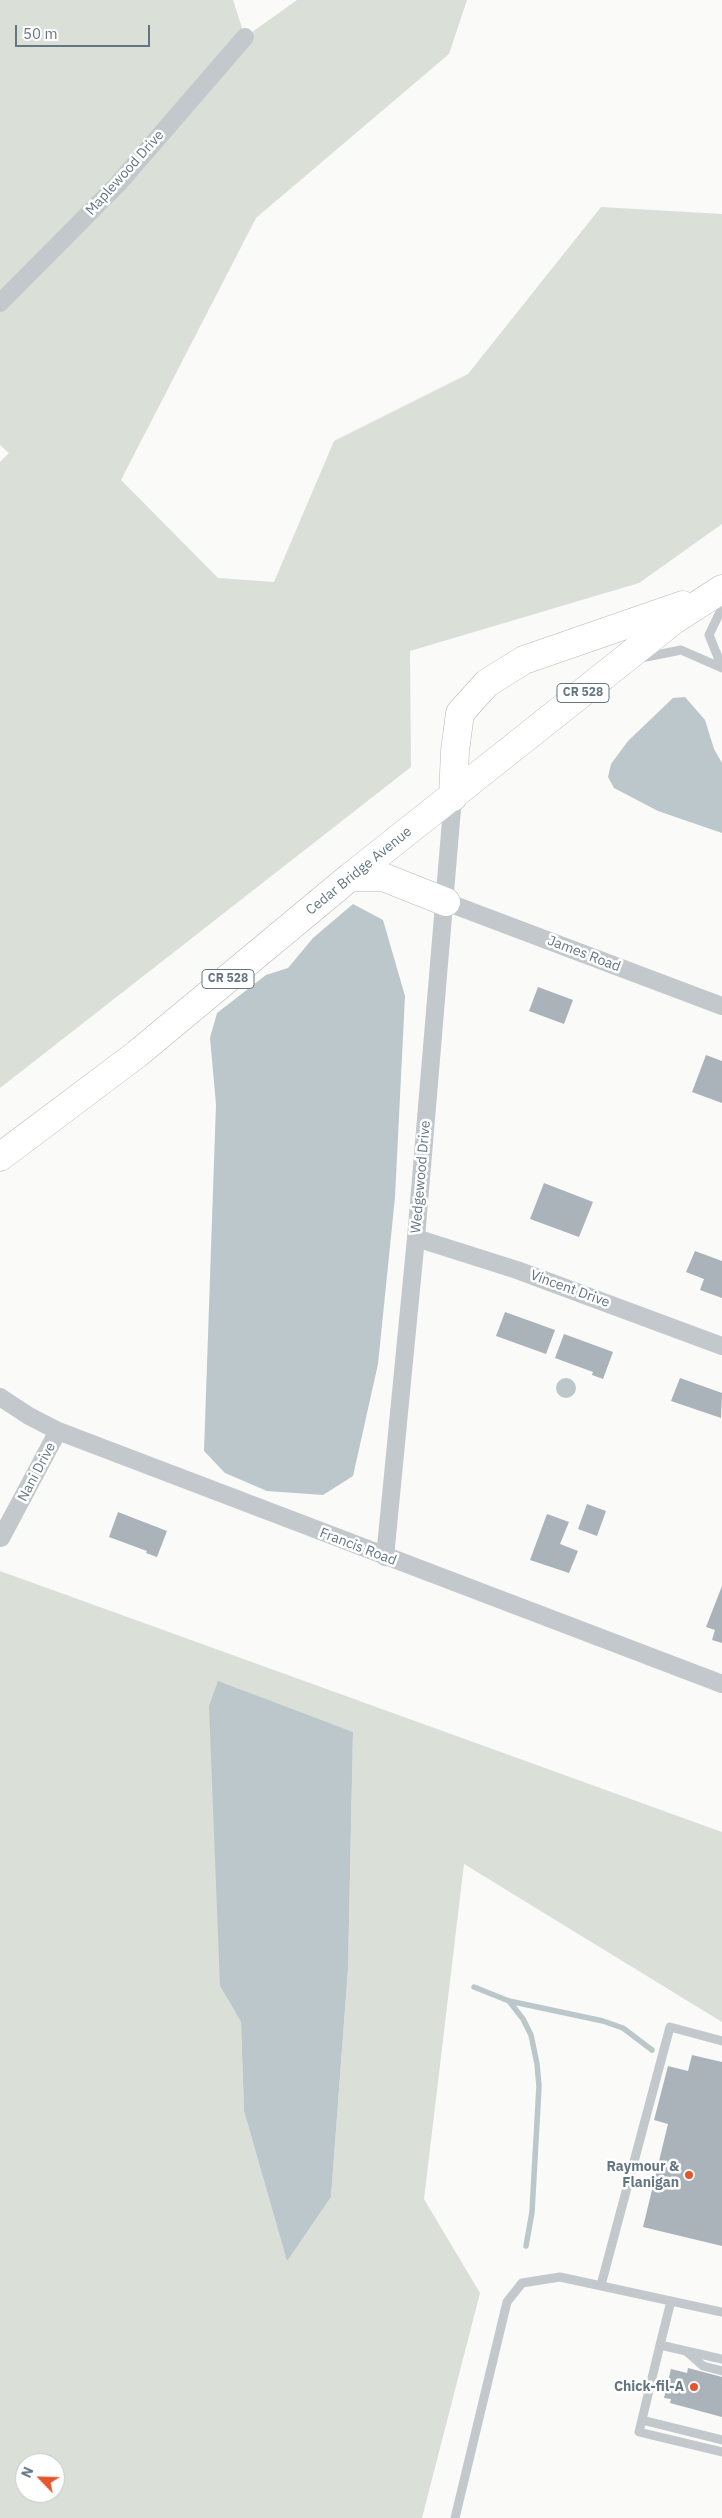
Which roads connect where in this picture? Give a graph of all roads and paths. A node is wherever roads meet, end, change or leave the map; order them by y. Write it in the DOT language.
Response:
graph roads {
  1 [pos="245,38"];
  2 [pos="0,303"];
  3 [pos="720,597"];
  4 [pos="621,662"];
  5 [pos="722,668"];
  6 [pos="453,797"];
  7 [pos="350,877"];
  8 [pos="446,902"];
  9 [pos="722,1006"];
  10 [pos="0,1157"];
  11 [pos="416,1238"];
  12 [pos="722,1346"];
  13 [pos="0,1397"];
  14 [pos="58,1431"];
  15 [pos="1,1538"];
  16 [pos="385,1557"];
  17 [pos="722,1684"];
  18 [pos="722,2041"];
  19 [pos="600,2286"];
  20 [pos="671,2301"];
  21 [pos="722,2312"];
  22 [pos="660,2345"];
  23 [pos="686,2351"];
  24 [pos="722,2359"];
  25 [pos="722,2371"];
  26 [pos="642,2420"];
  27 [pos="722,2440"];
  28 [pos="722,2452"];
  29 [pos="455,2518"];
  1 -- 2 [label="street, Maplewood Drive"];
  3 -- 4 [label="main road, Cedar Bridge Avenue / CR 528"];
  3 -- 5 [label="lane"];
  3 -- 6 [label="main road"];
  4 -- 5 [label="lane"];
  4 -- 6 [label="main road, Cedar Bridge Avenue / CR 528"];
  6 -- 7 [label="main road, Cedar Bridge Avenue / CR 528"];
  6 -- 8 [label="street, Wedgewood Drive"];
  7 -- 8 [label="main road"];
  7 -- 10 [label="main road, Cedar Bridge Avenue / CR 528"];
  8 -- 9 [label="street, James Road"];
  8 -- 11 [label="street, Wedgewood Drive"];
  11 -- 12 [label="street, Vincent Drive"];
  11 -- 16 [label="street, Wedgewood Drive"];
  13 -- 14 [label="street, Francis Road"];
  14 -- 15 [label="street, Nani Drive"];
  14 -- 16 [label="street, Francis Road"];
  16 -- 17 [label="street, Francis Road"];
  18 -- 19 [label="lane"];
  19 -- 20 [label="lane"];
  19 -- 29 [label="lane"];
  20 -- 21 [label="lane"];
  20 -- 22 [label="lane"];
  22 -- 23 [label="lane"];
  22 -- 26 [label="lane"];
  23 -- 24 [label="lane"];
  23 -- 25 [label="lane"];
  26 -- 27 [label="lane"];
  26 -- 28 [label="lane"];
}
